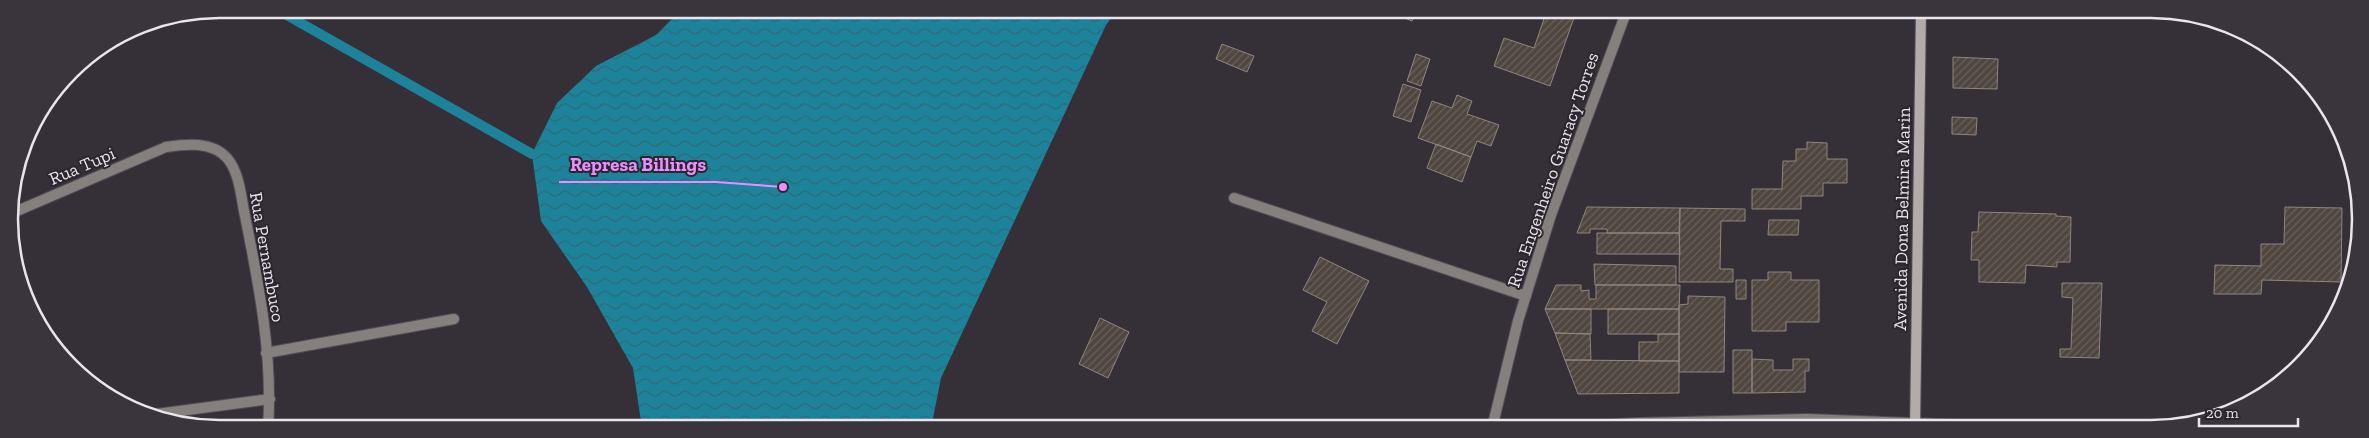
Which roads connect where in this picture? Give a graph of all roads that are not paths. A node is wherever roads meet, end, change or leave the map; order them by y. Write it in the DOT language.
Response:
graph roads {
  1 [pos="1624,18"];
  2 [pos="1921,18"];
  3 [pos="166,147"];
  4 [pos="1234,198"];
  5 [pos="18,211"];
  6 [pos="1526,296"];
  7 [pos="454,319"];
  8 [pos="266,353"];
  9 [pos="270,399"];
  10 [pos="164,413"];
  11 [pos="269,420"];
  12 [pos="1494,420"];
  13 [pos="1764,420"];
  14 [pos="1822,420"];
  15 [pos="1915,420"];
  1 -- 6 [label="street, Rua Engenheiro Guaracy Torres"];
  2 -- 15 [label="main road, Avenida Dona Belmira Marin"];
  3 -- 5 [label="street, Rua Tupi"];
  3 -- 8 [label="street, Rua Pernambuco"];
  4 -- 6 [label="street"];
  6 -- 12 [label="street, Rua Engenheiro Guaracy Torres"];
  7 -- 8 [label="street"];
  8 -- 9 [label="street, Rua Pernambuco"];
  9 -- 10 [label="street"];
  9 -- 11 [label="street, Rua Pernambuco"];
  13 -- 14 [label="street"];
}
